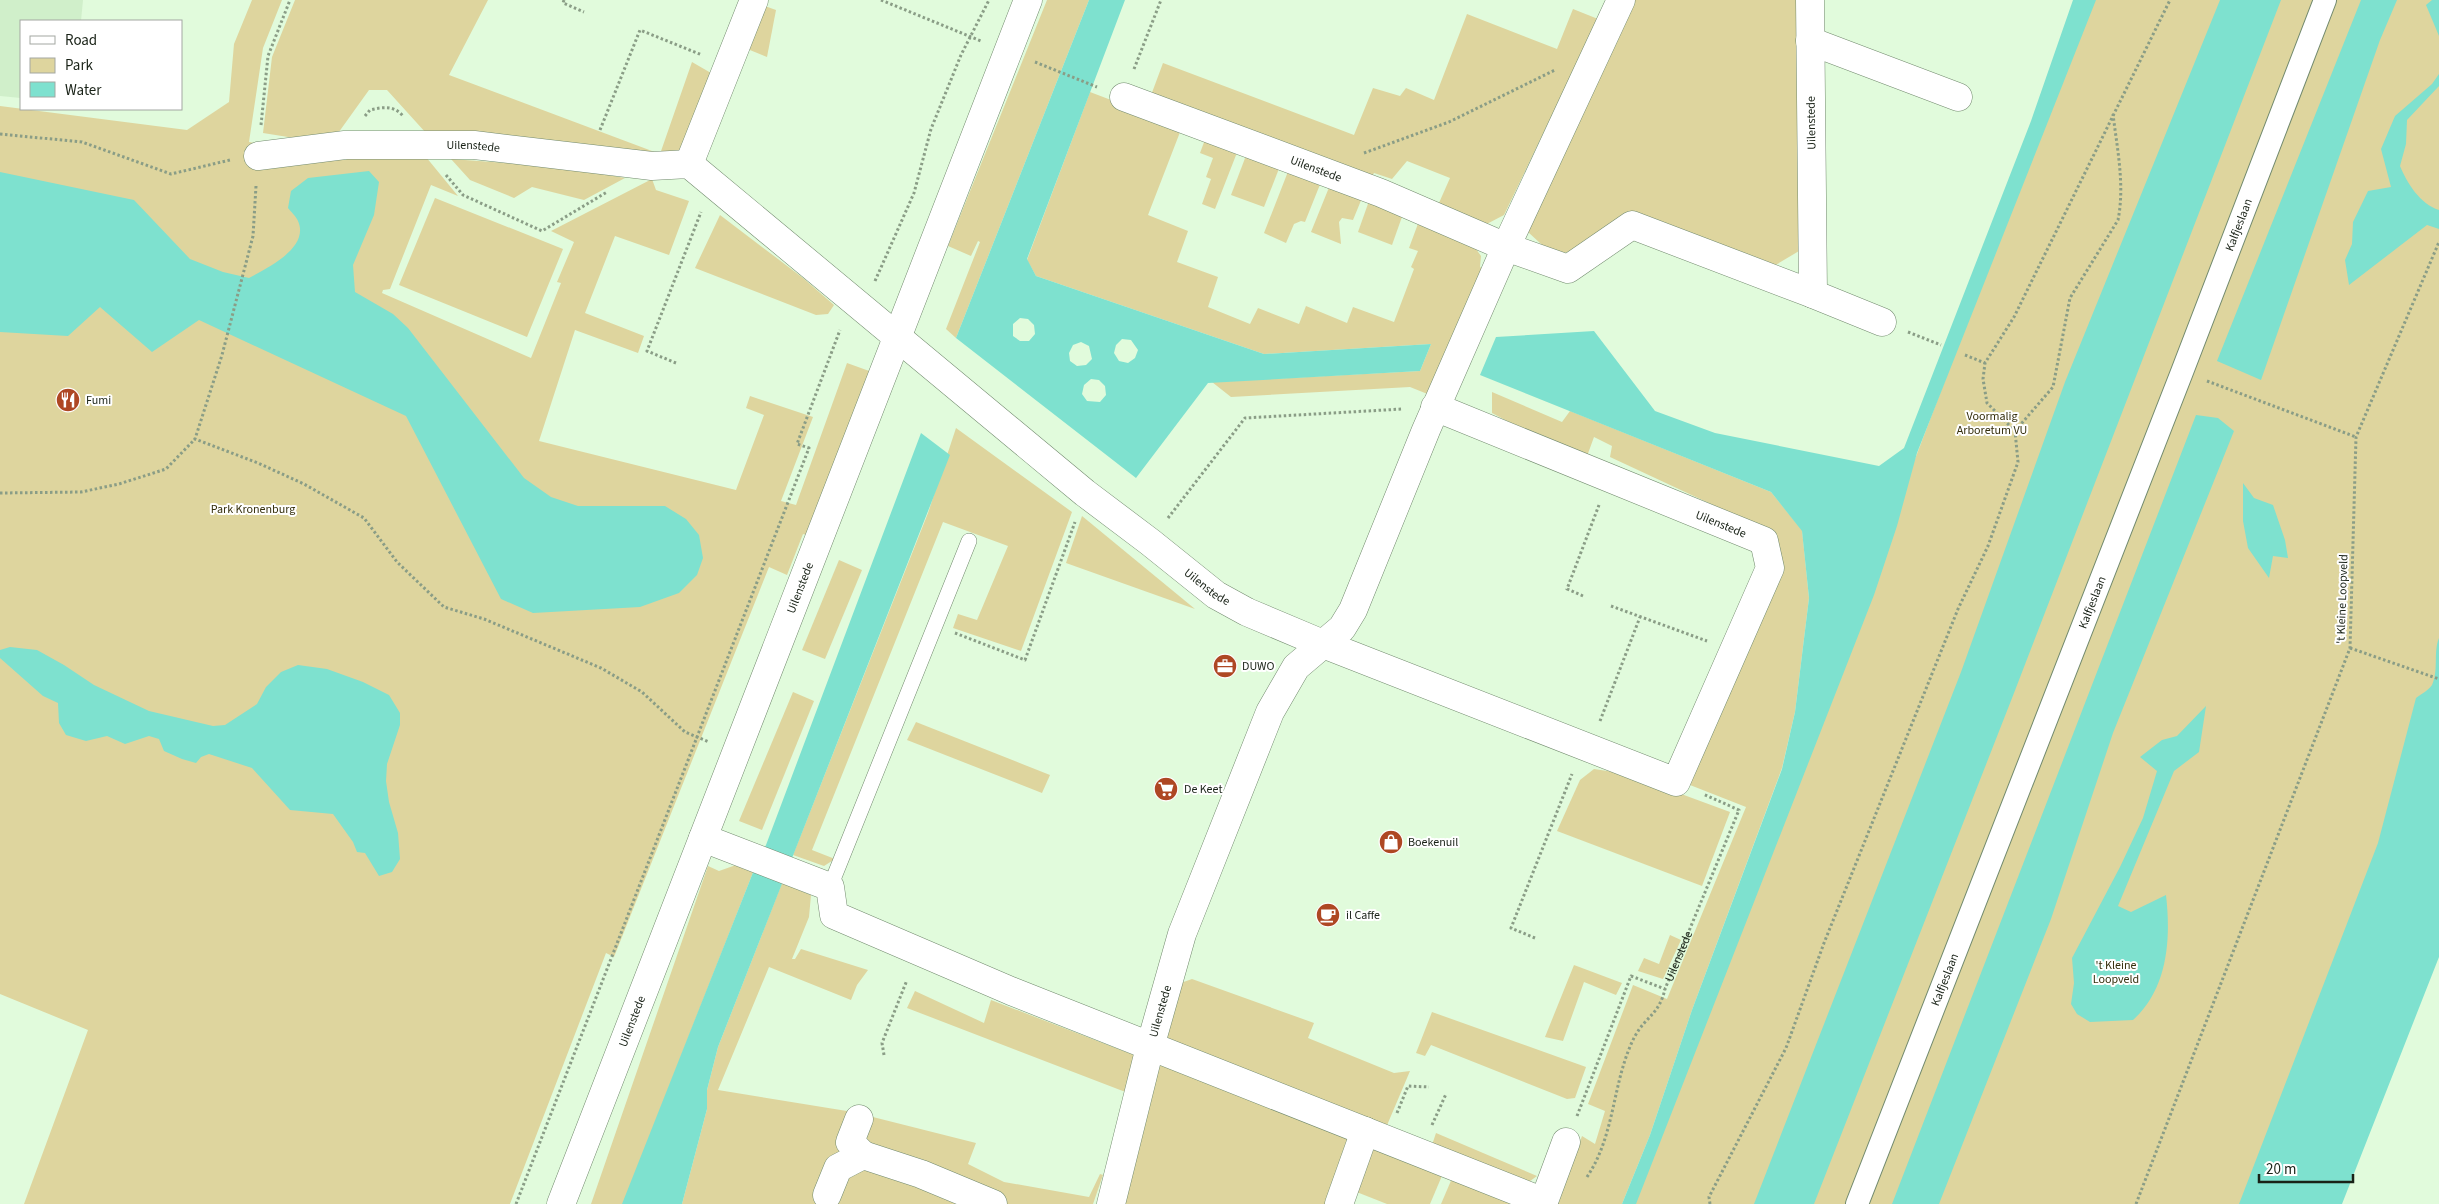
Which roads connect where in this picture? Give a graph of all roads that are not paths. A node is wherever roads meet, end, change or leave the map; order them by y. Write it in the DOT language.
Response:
graph roads {
  1 [pos="754,0"];
  2 [pos="1028,0"];
  3 [pos="1621,0"];
  4 [pos="1810,0"];
  5 [pos="2325,0"];
  6 [pos="1810,41"];
  7 [pos="1958,96"];
  8 [pos="1124,97"];
  9 [pos="258,156"];
  10 [pos="689,164"];
  11 [pos="1506,246"];
  12 [pos="1813,294"];
  13 [pos="1882,322"];
  14 [pos="897,336"];
  15 [pos="1435,407"];
  16 [pos="968,542"];
  17 [pos="1323,644"];
  18 [pos="703,838"];
  19 [pos="830,887"];
  20 [pos="1150,1047"];
  21 [pos="859,1119"];
  22 [pos="1375,1135"];
  23 [pos="1566,1142"];
  24 [pos="863,1155"];
  25 [pos="827,1194"];
  26 [pos="1544,1203"];
  27 [pos="561,1204"];
  28 [pos="992,1204"];
  29 [pos="1111,1204"];
  30 [pos="1339,1204"];
  31 [pos="1857,1204"];
  1 -- 10 [label="street"];
  2 -- 14 [label="street, Uilenstede"];
  3 -- 11 [label="street, Uilenstede"];
  4 -- 6 [label="street, Uilenstede"];
  5 -- 31 [label="street, Kalfjeslaan"];
  6 -- 7 [label="street"];
  6 -- 12 [label="street, Uilenstede"];
  8 -- 11 [label="street, Uilenstede"];
  9 -- 10 [label="street, Uilenstede"];
  10 -- 14 [label="street, Uilenstede"];
  11 -- 12 [label="street, Uilenstede"];
  11 -- 15 [label="street, Uilenstede"];
  12 -- 13 [label="street, Uilenstede"];
  14 -- 17 [label="street, Uilenstede"];
  14 -- 18 [label="street, Uilenstede"];
  15 -- 17 [label="street, Uilenstede"];
  15 -- 17 [label="street, Uilenstede"];
  16 -- 19 [label="lane, Uilenstede"];
  17 -- 20 [label="street, Uilenstede"];
  18 -- 19 [label="street"];
  18 -- 27 [label="street, Uilenstede"];
  19 -- 20 [label="street, Uilenstede"];
  20 -- 22 [label="street"];
  20 -- 29 [label="street"];
  21 -- 24 [label="street"];
  22 -- 26 [label="street"];
  22 -- 30 [label="street"];
  23 -- 26 [label="street"];
  24 -- 25 [label="street"];
  24 -- 28 [label="street"];
}
